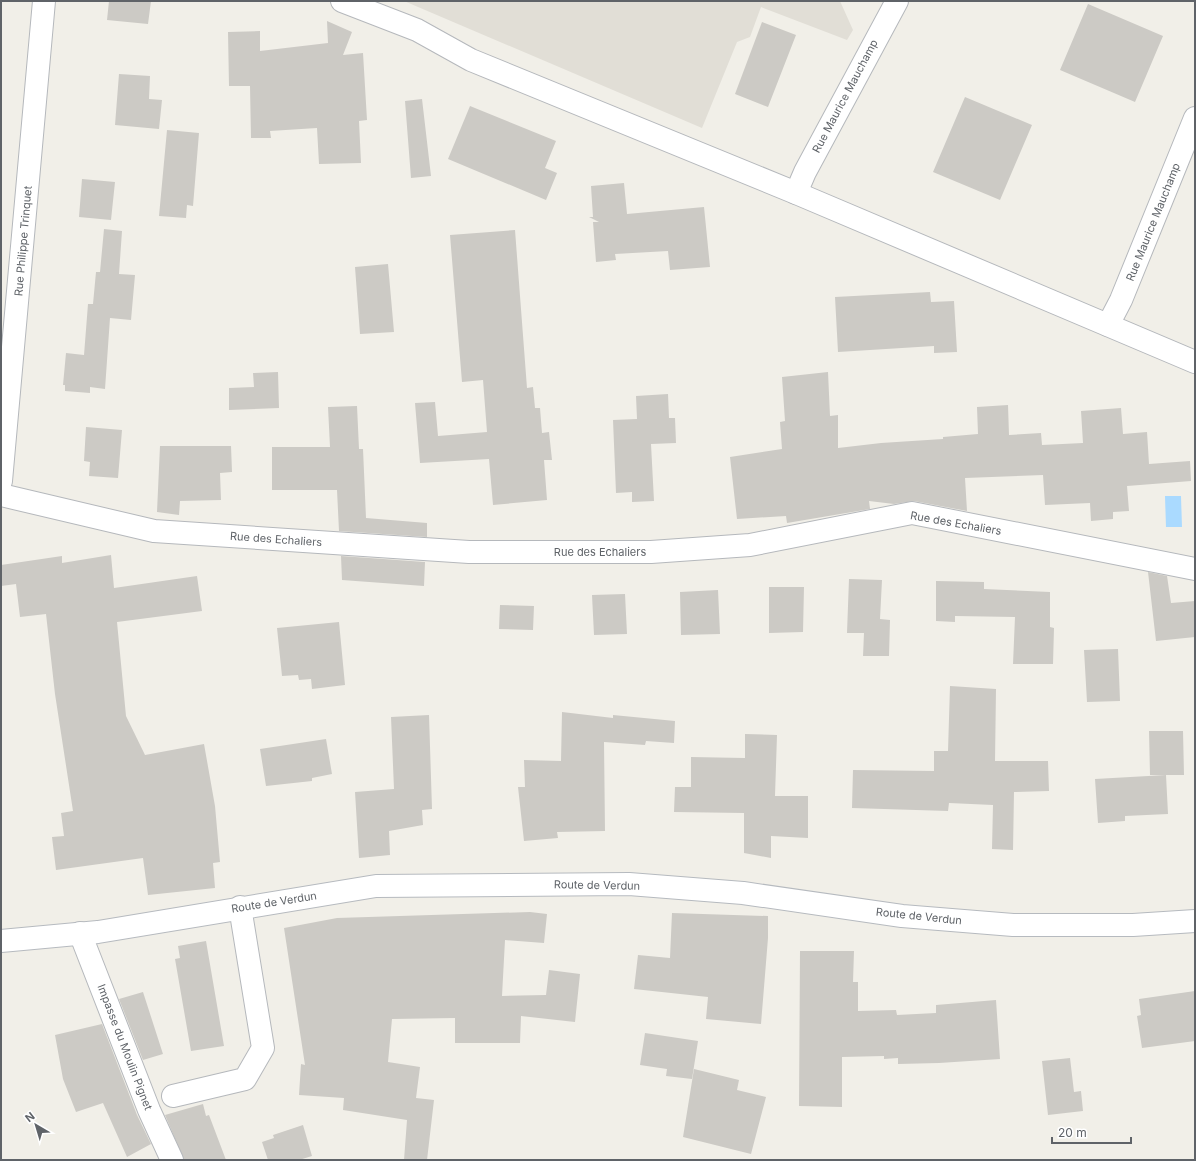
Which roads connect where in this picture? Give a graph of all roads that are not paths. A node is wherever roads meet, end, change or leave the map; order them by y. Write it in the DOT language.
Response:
graph roads {
  1 [pos="44,1"];
  2 [pos="342,1"];
  3 [pos="897,1"];
  4 [pos="1195,118"];
  5 [pos="796,193"];
  6 [pos="1108,325"];
  7 [pos="1195,362"];
  8 [pos="1,481"];
  9 [pos="1,495"];
  10 [pos="1195,569"];
  11 [pos="240,907"];
  12 [pos="1195,921"];
  13 [pos="80,933"];
  14 [pos="1,941"];
  15 [pos="173,1096"];
  16 [pos="172,1160"];
  1 -- 8 [label="street, Rue Philippe Trinquet"];
  2 -- 5 [label="street"];
  3 -- 5 [label="street, Rue Maurice Mauchamp"];
  4 -- 6 [label="street, Rue Maurice Mauchamp"];
  5 -- 6 [label="street"];
  6 -- 7 [label="street"];
  9 -- 10 [label="street, Rue des Echaliers"];
  11 -- 12 [label="street, Route de Verdun"];
  11 -- 13 [label="street, Route de Verdun"];
  11 -- 15 [label="street"];
  13 -- 14 [label="street, Route de Verdun"];
  13 -- 16 [label="street, Impasse du Moulin Pignet"];
}
